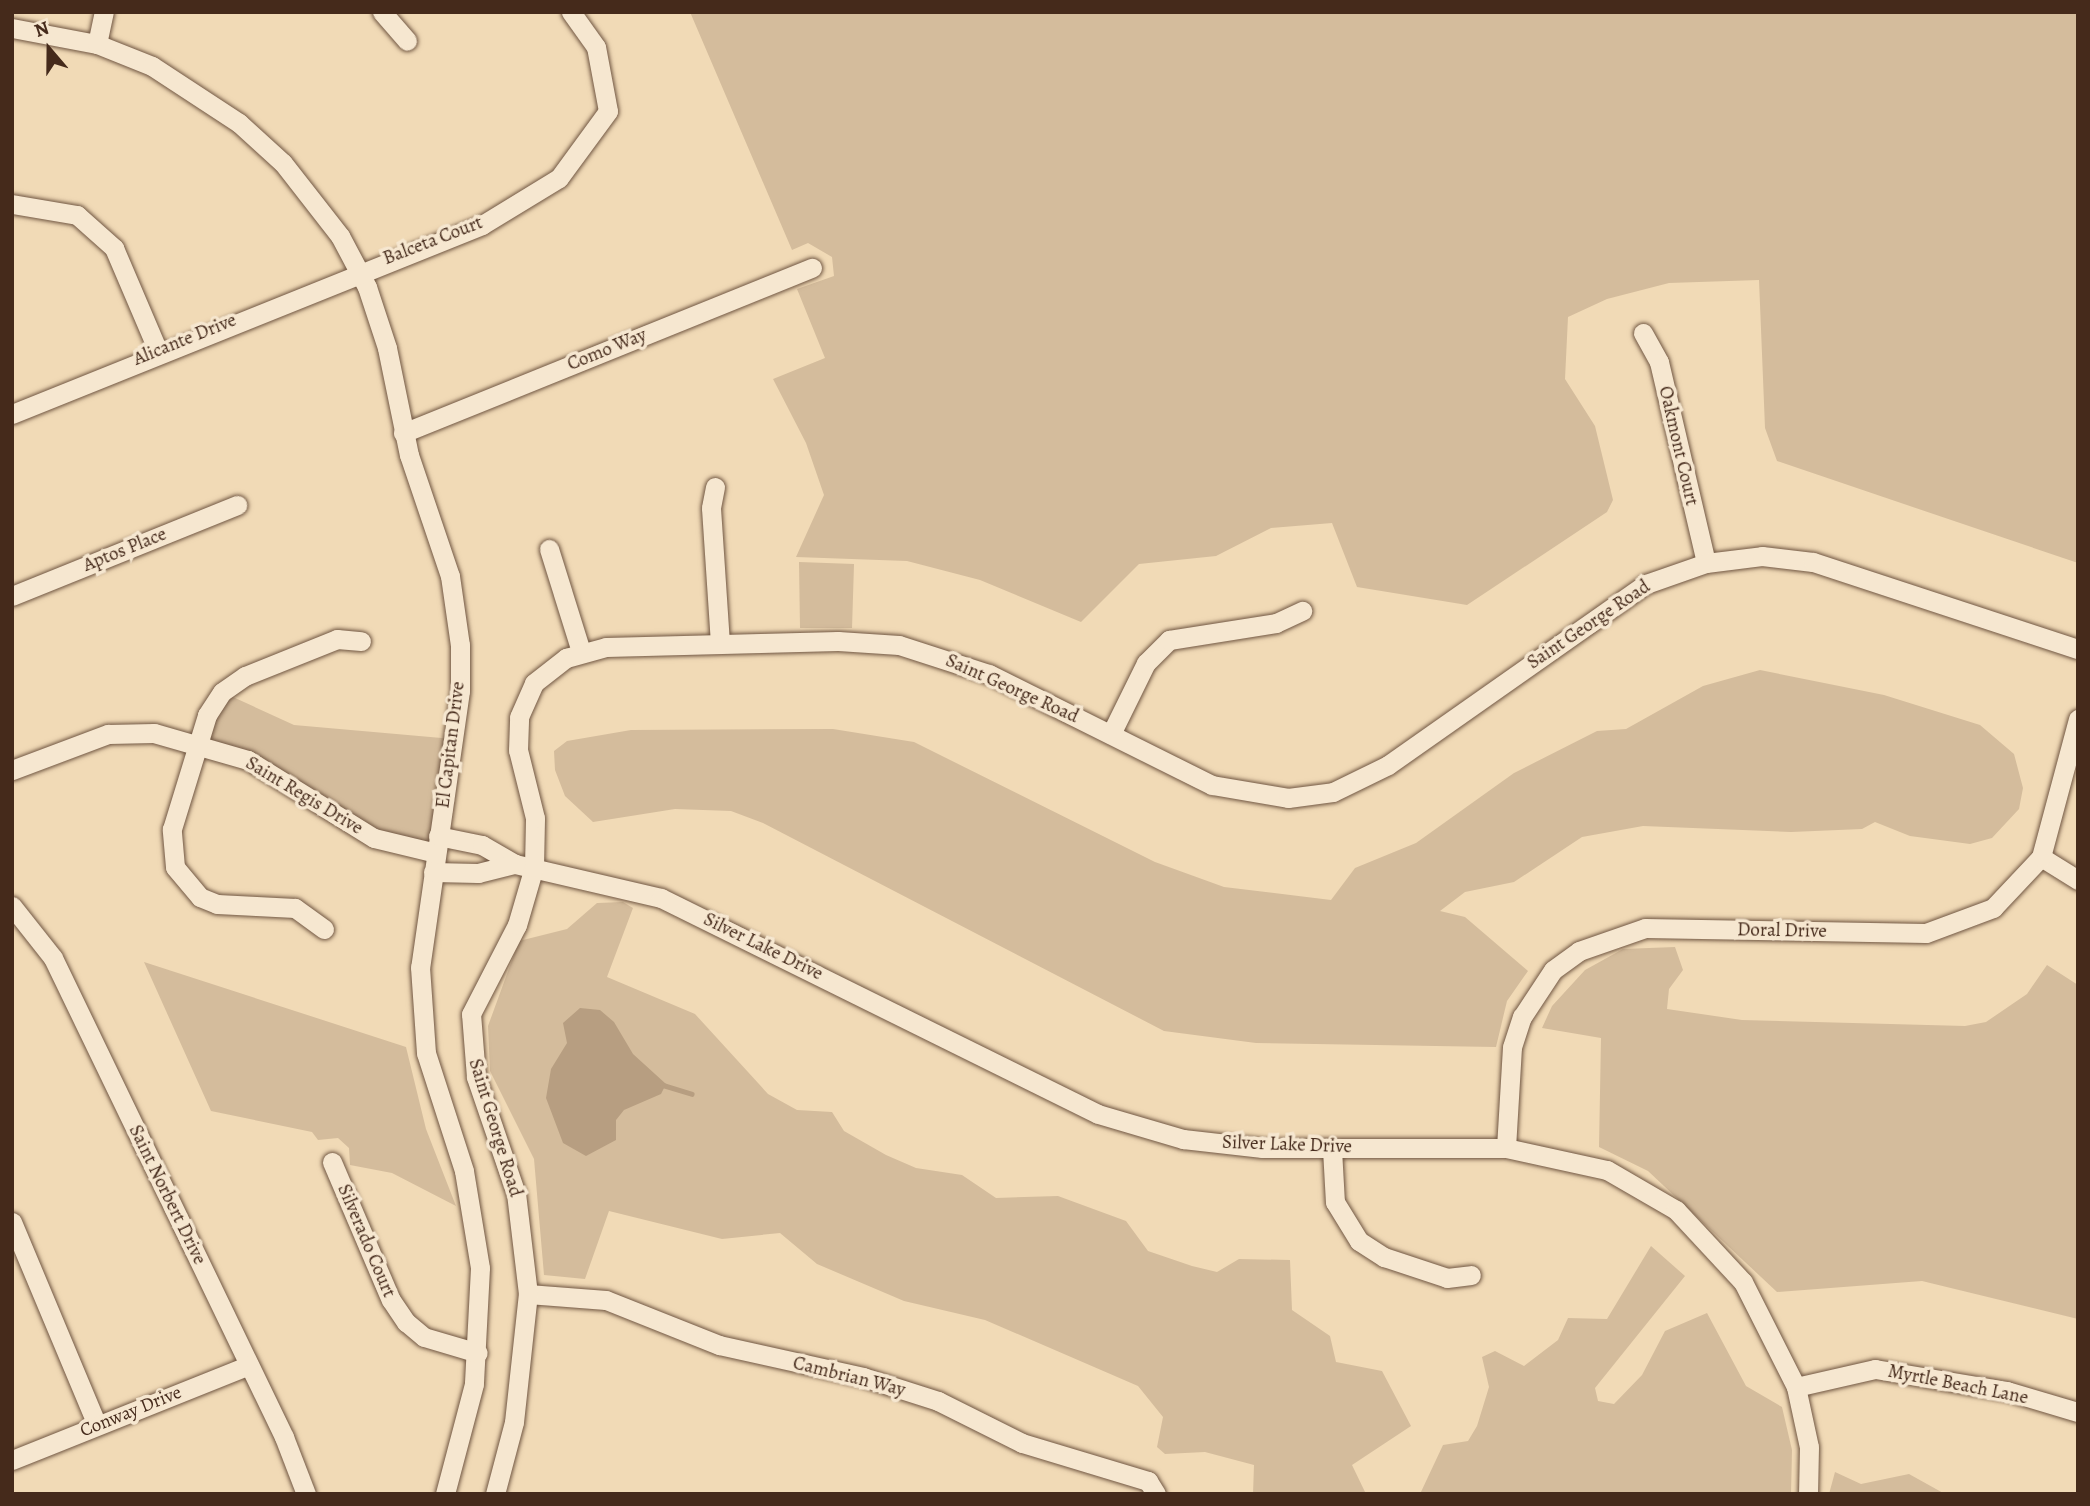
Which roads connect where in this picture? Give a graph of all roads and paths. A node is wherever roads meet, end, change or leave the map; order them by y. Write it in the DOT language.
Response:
graph roads {
  1 [pos="104,12"];
  2 [pos="382,12"];
  3 [pos="571,12"];
  4 [pos="12,28"];
  5 [pos="407,41"];
  6 [pos="97,44"];
  7 [pos="12,204"];
  8 [pos="812,268"];
  9 [pos="359,270"];
  10 [pos="1643,333"];
  11 [pos="158,351"];
  12 [pos="12,414"];
  13 [pos="403,433"];
  14 [pos="715,487"];
  15 [pos="237,505"];
  16 [pos="549,549"];
  17 [pos="1706,563"];
  18 [pos="12,596"];
  19 [pos="1302,611"];
  20 [pos="362,641"];
  21 [pos="720,644"];
  22 [pos="2078,649"];
  23 [pos="581,652"];
  24 [pos="2078,719"];
  25 [pos="1111,734"];
  26 [pos="198,743"];
  27 [pos="12,770"];
  28 [pos="436,854"];
  29 [pos="2042,857"];
  30 [pos="524,866"];
  31 [pos="2078,880"];
  32 [pos="12,906"];
  33 [pos="324,929"];
  34 [pos="1506,1148"];
  35 [pos="1332,1149"];
  36 [pos="332,1162"];
  37 [pos="12,1222"];
  38 [pos="1471,1275"];
  39 [pos="528,1294"];
  40 [pos="478,1353"];
  41 [pos="249,1365"];
  42 [pos="1796,1387"];
  43 [pos="2078,1412"];
  44 [pos="97,1425"];
  45 [pos="12,1460"];
  46 [pos="500,1493"];
  47 [pos="306,1494"];
  48 [pos="445,1494"];
  49 [pos="1156,1494"];
  50 [pos="1808,1494"];
  1 -- 6 [label="street"];
  2 -- 5 [label="street"];
  3 -- 9 [label="street, Balceta Court"];
  4 -- 6 [label="street, El Capitan Drive"];
  6 -- 9 [label="street, El Capitan Drive"];
  7 -- 11 [label="street"];
  8 -- 13 [label="street, Como Way"];
  9 -- 11 [label="street, Alicante Drive"];
  9 -- 13 [label="street, El Capitan Drive"];
  10 -- 17 [label="street, Oakmont Court"];
  11 -- 12 [label="street, Alicante Drive"];
  13 -- 28 [label="street, El Capitan Drive"];
  14 -- 21 [label="street"];
  15 -- 18 [label="street, Aptos Place"];
  16 -- 23 [label="street"];
  17 -- 22 [label="street, Saint George Road"];
  17 -- 25 [label="street, Saint George Road"];
  19 -- 25 [label="street"];
  20 -- 26 [label="street"];
  21 -- 23 [label="street, Saint George Road"];
  21 -- 25 [label="street, Saint George Road"];
  23 -- 30 [label="street, Saint George Road"];
  24 -- 29 [label="street, Doral Drive"];
  26 -- 27 [label="street, Saint Regis Drive"];
  26 -- 28 [label="street, Saint Regis Drive"];
  26 -- 33 [label="street"];
  28 -- 30 [label="street"];
  28 -- 30 [label="street"];
  28 -- 40 [label="street, El Capitan Drive"];
  29 -- 31 [label="street"];
  29 -- 34 [label="street, Doral Drive"];
  30 -- 35 [label="street, Silver Lake Drive"];
  30 -- 39 [label="street, Saint George Road"];
  32 -- 41 [label="street, Saint Norbert Drive"];
  34 -- 35 [label="street, Silver Lake Drive"];
  34 -- 42 [label="street, Silver Lake Drive"];
  35 -- 38 [label="street"];
  36 -- 40 [label="street, Silverado Court"];
  37 -- 44 [label="street"];
  39 -- 46 [label="street, Saint George Road"];
  39 -- 49 [label="street, Cambrian Way"];
  40 -- 48 [label="street, El Capitan Drive"];
  41 -- 44 [label="street, Conway Drive"];
  41 -- 47 [label="street, Saint Norbert Drive"];
  42 -- 43 [label="street, Myrtle Beach Lane"];
  42 -- 50 [label="street, Silver Lake Drive"];
  44 -- 45 [label="street, Conway Drive"];
}
